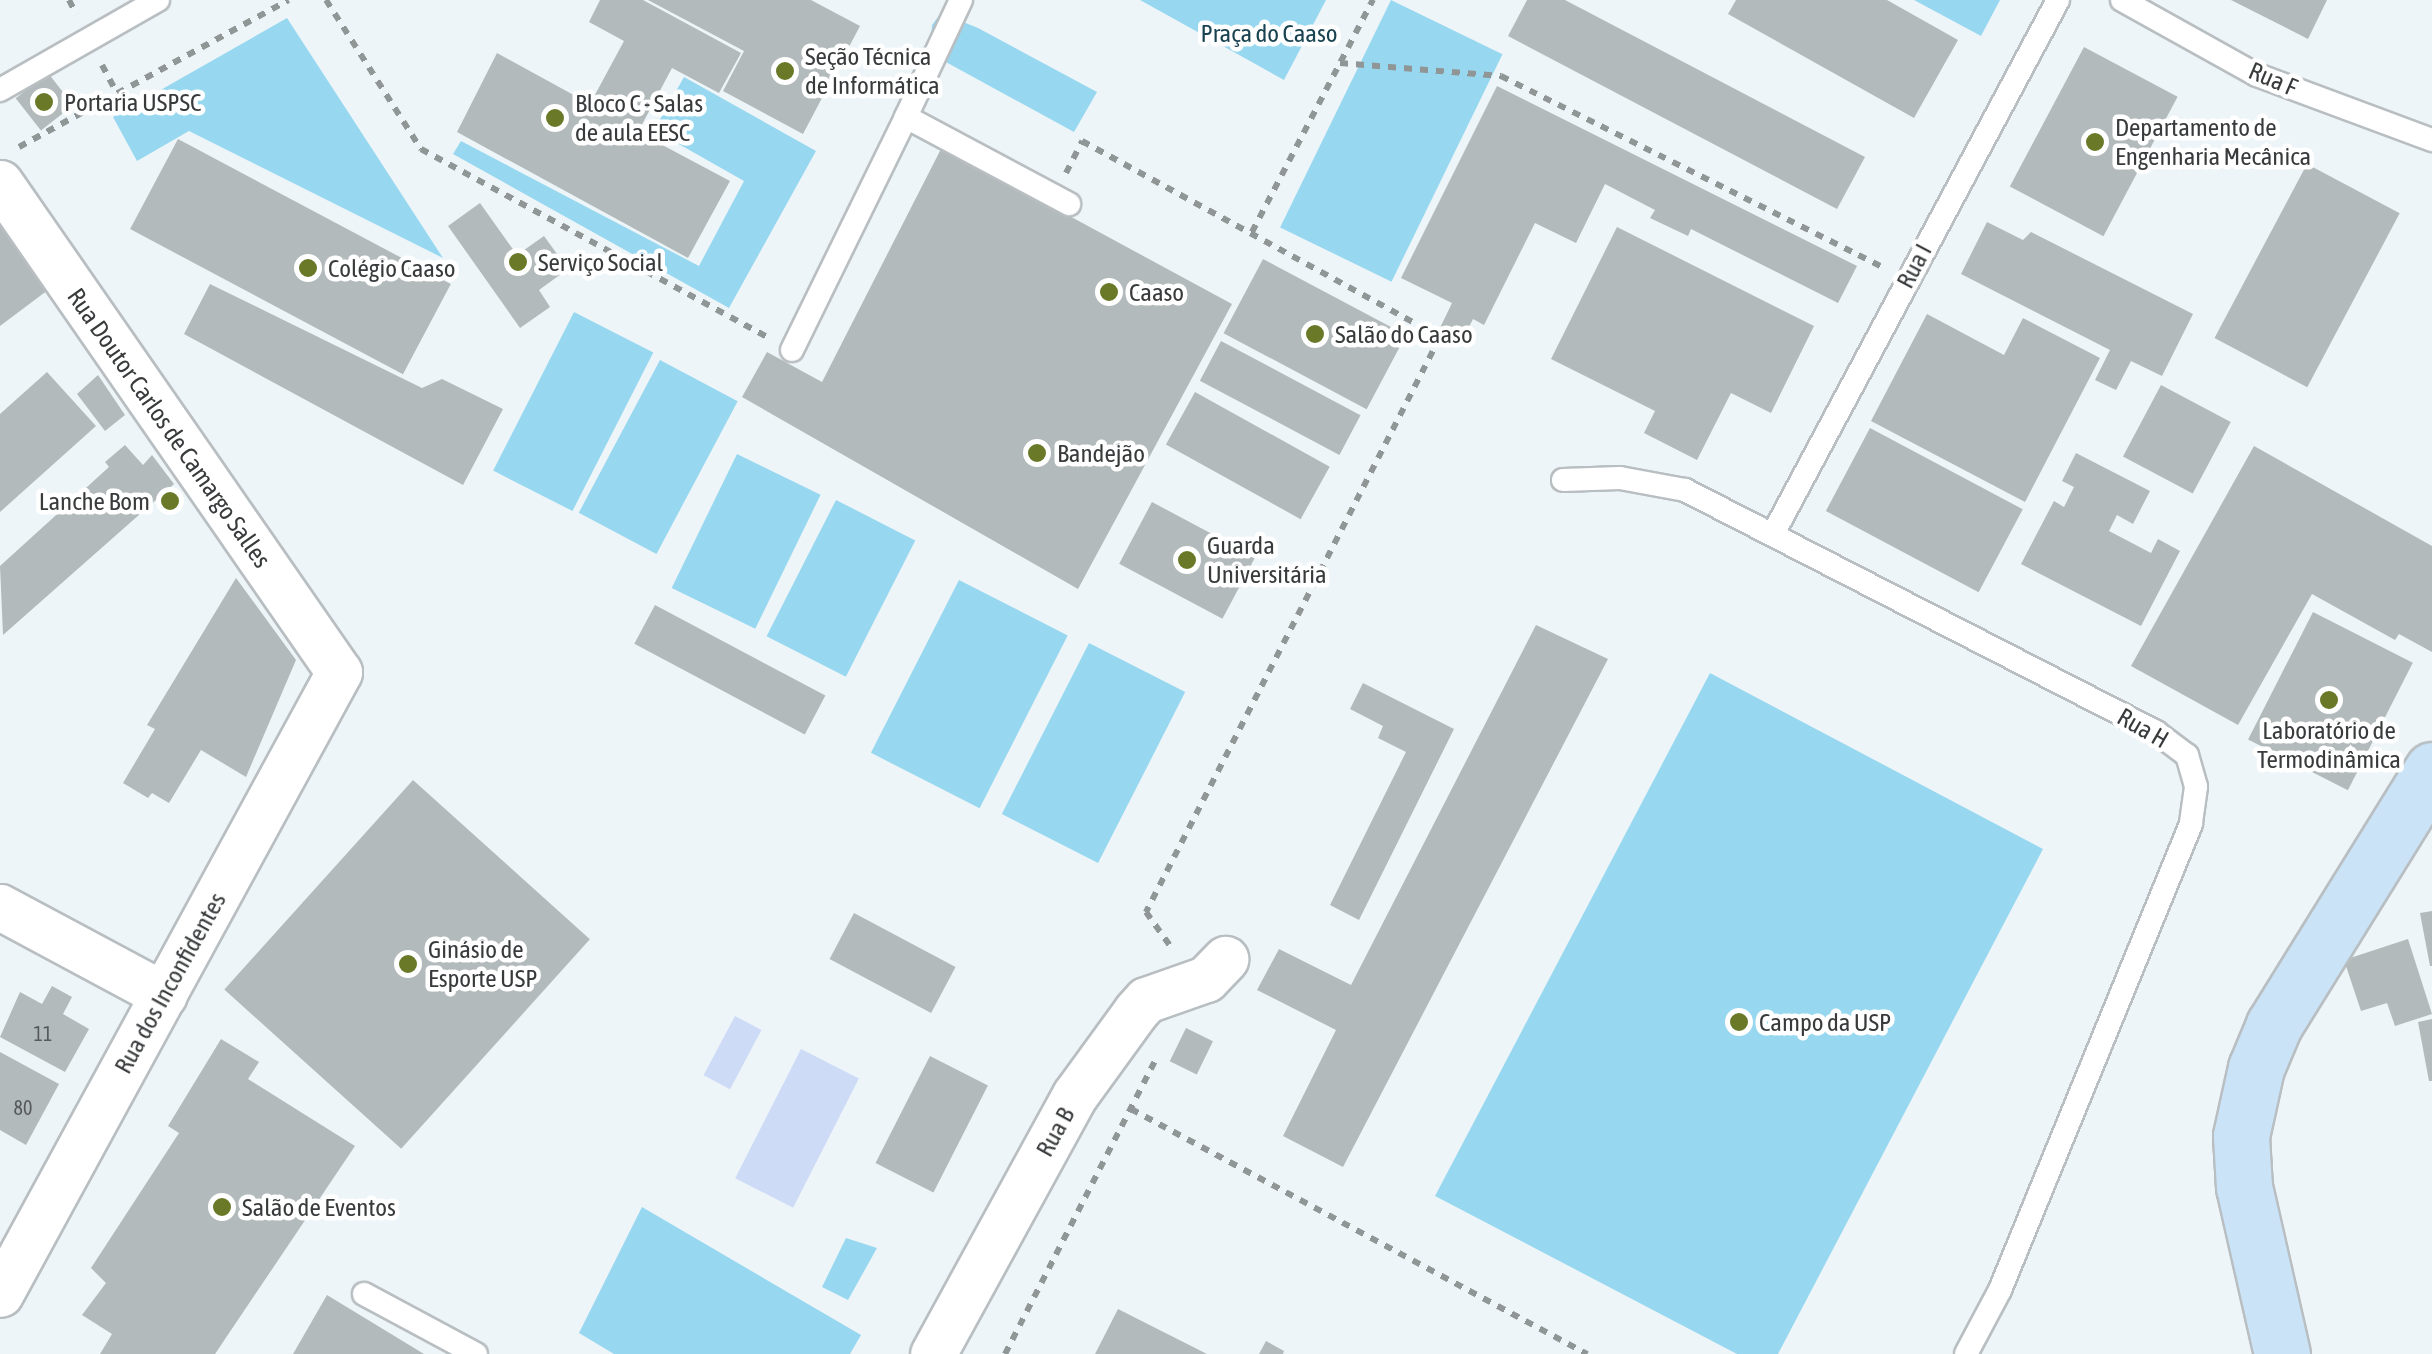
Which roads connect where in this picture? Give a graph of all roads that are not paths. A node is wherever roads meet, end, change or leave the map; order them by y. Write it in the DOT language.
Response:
graph roads {
  1 [pos="158,0"];
  2 [pos="961,0"];
  3 [pos="2058,0"];
  4 [pos="2122,0"];
  5 [pos="0,90"];
  6 [pos="906,118"];
  7 [pos="2432,140"];
  8 [pos="5,179"];
  9 [pos="1062,200"];
  10 [pos="792,350"];
  11 [pos="1563,480"];
  12 [pos="1773,534"];
  13 [pos="339,672"];
  14 [pos="2432,770"];
  15 [pos="0,907"];
  16 [pos="1210,970"];
  17 [pos="164,995"];
  18 [pos="0,1294"];
  19 [pos="364,1294"];
  20 [pos="476,1354"];
  21 [pos="932,1354"];
  22 [pos="1966,1354"];
  23 [pos="2282,1354"];
  1 -- 5 [label="lane"];
  2 -- 6 [label="lane"];
  3 -- 12 [label="lane, Rua I"];
  4 -- 7 [label="lane, Rua F"];
  6 -- 9 [label="lane"];
  6 -- 10 [label="lane"];
  8 -- 13 [label="street, Rua Doutor Carlos de Camargo Salles"];
  11 -- 12 [label="lane, Rua H"];
  12 -- 22 [label="lane, Rua H"];
  13 -- 17 [label="street, Rua dos Inconfidentes"];
  14 -- 23 [label="main road"];
  15 -- 17 [label="street"];
  16 -- 21 [label="street, Rua B"];
  17 -- 18 [label="street, Rua dos Inconfidentes"];
  19 -- 20 [label="lane"];
}
